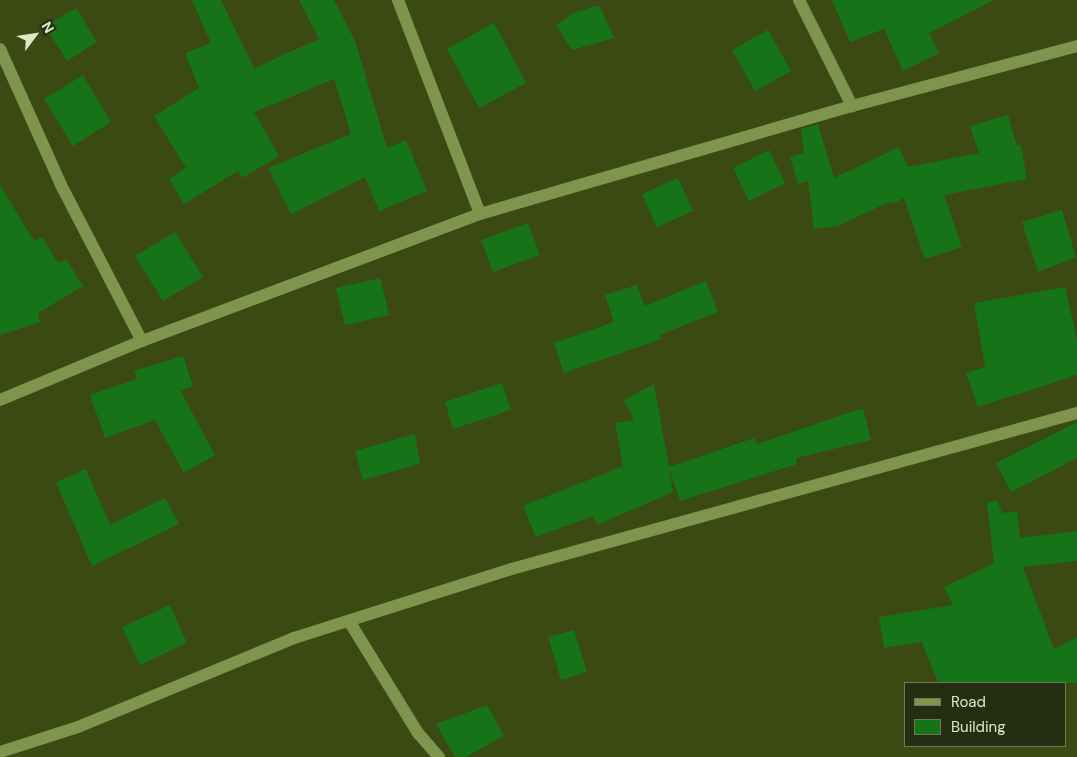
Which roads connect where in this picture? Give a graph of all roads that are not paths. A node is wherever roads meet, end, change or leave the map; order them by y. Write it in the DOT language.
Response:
graph roads {
  1 [pos="398,0"];
  2 [pos="799,0"];
  3 [pos="1077,46"];
  4 [pos="0,49"];
  5 [pos="852,106"];
  6 [pos="480,214"];
  7 [pos="142,340"];
  8 [pos="0,400"];
  9 [pos="1077,413"];
  10 [pos="349,620"];
  11 [pos="0,752"];
  12 [pos="438,757"];
  1 -- 6 [label="street"];
  2 -- 5 [label="street"];
  3 -- 5 [label="street"];
  4 -- 7 [label="street"];
  5 -- 6 [label="street"];
  6 -- 7 [label="street"];
  7 -- 8 [label="street"];
  9 -- 10 [label="street"];
  10 -- 11 [label="street"];
  10 -- 12 [label="street"];
}
